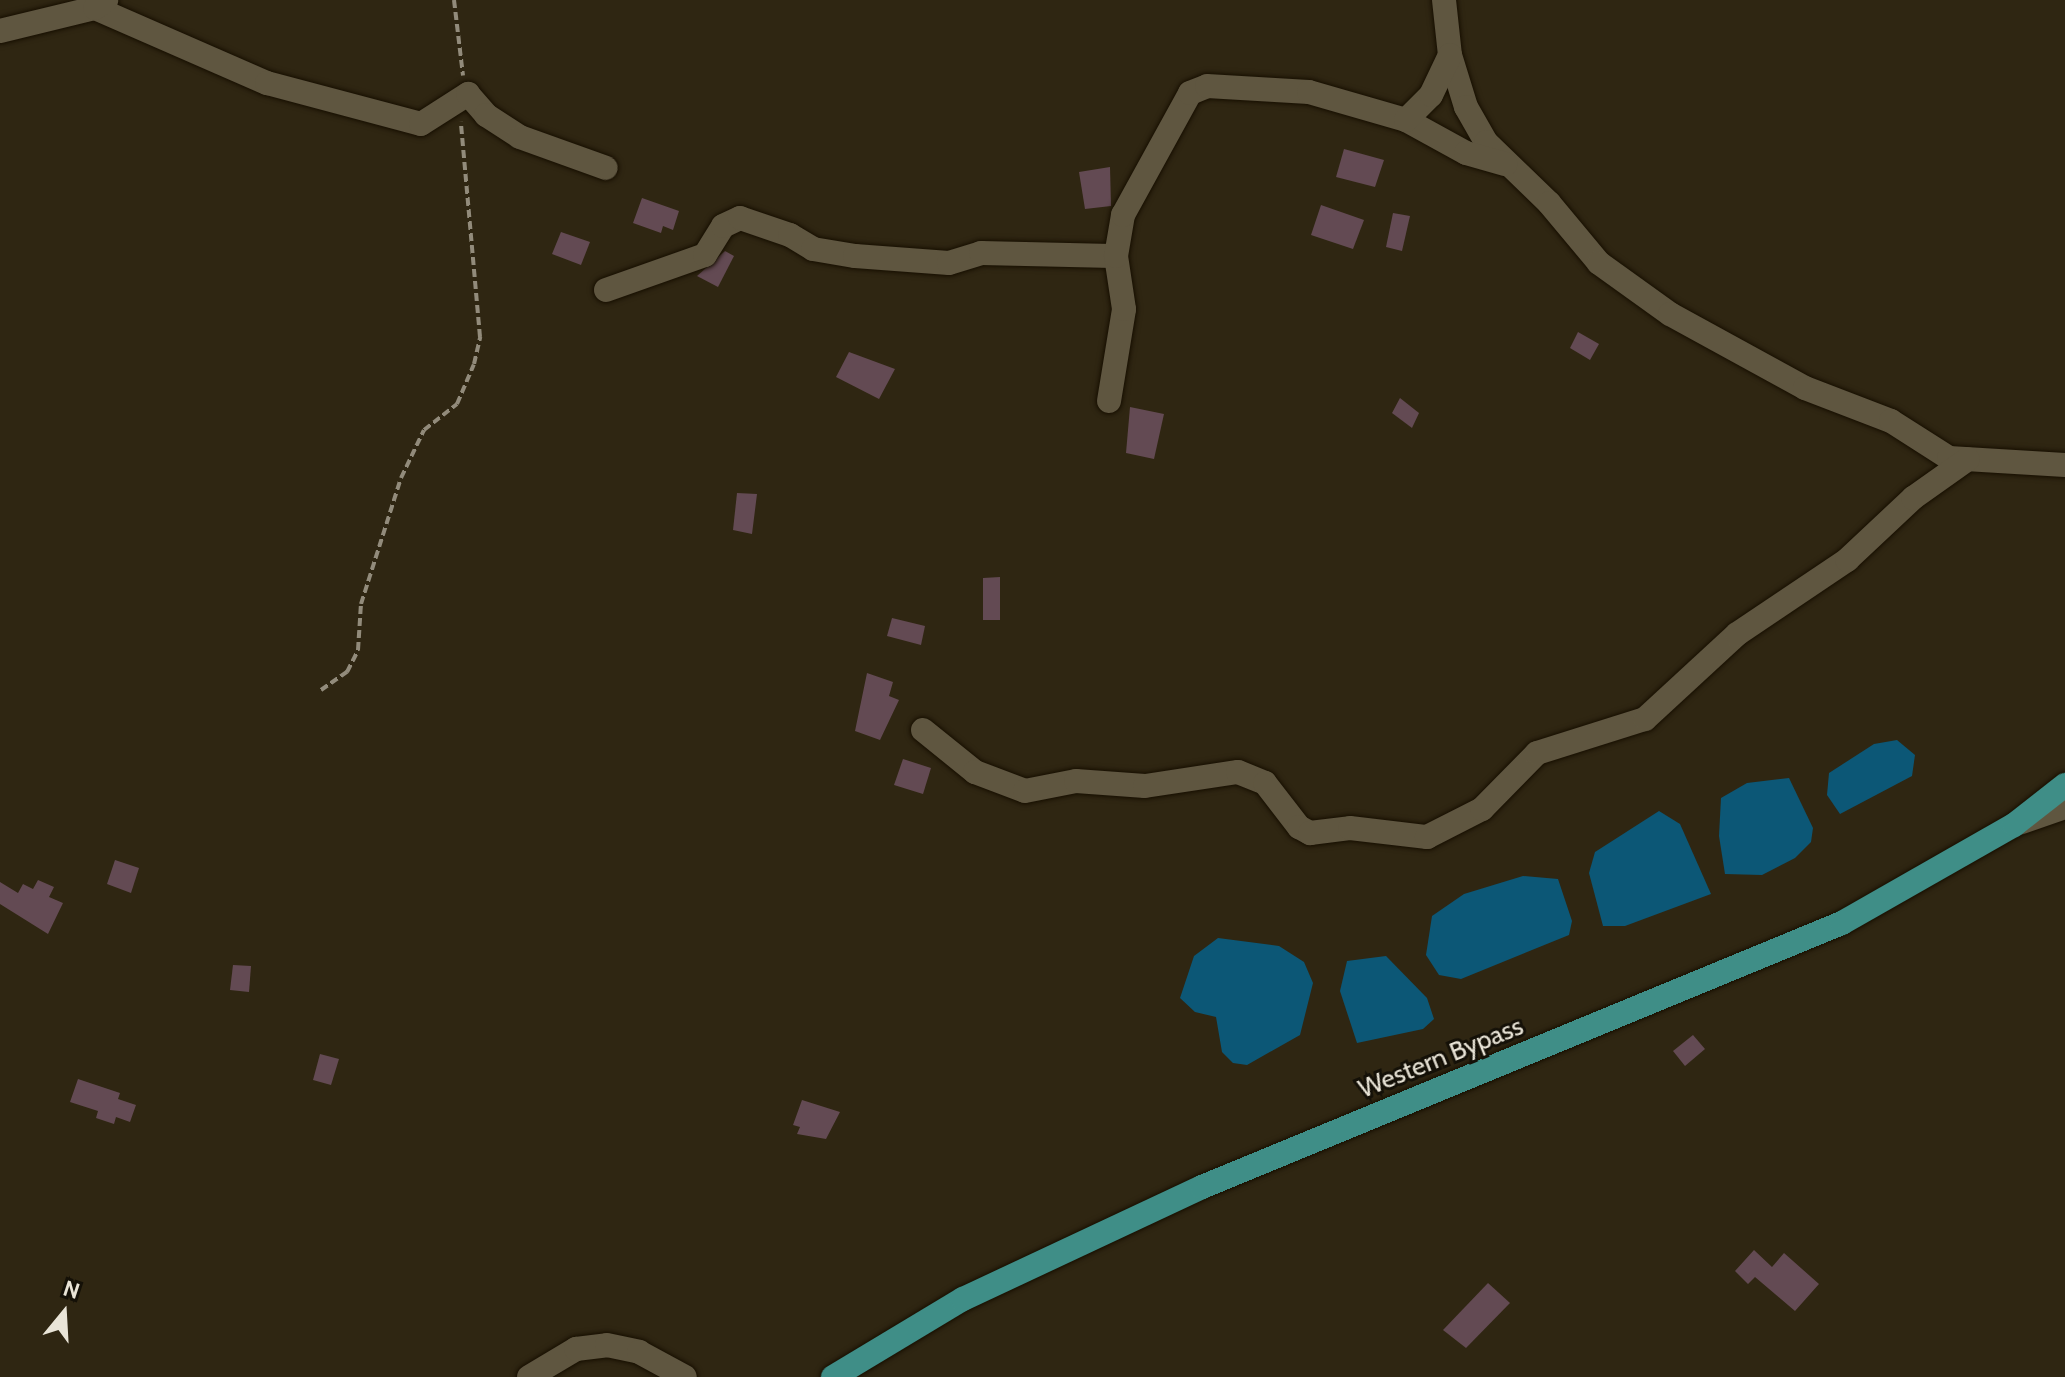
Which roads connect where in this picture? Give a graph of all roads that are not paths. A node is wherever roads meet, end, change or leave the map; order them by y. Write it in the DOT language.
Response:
graph roads {
  1 [pos="1444,0"];
  2 [pos="100,4"];
  3 [pos="0,31"];
  4 [pos="1450,55"];
  5 [pos="1406,120"];
  6 [pos="1507,164"];
  7 [pos="606,168"];
  8 [pos="1116,256"];
  9 [pos="606,290"];
  10 [pos="1109,401"];
  11 [pos="1968,459"];
  12 [pos="2065,465"];
  13 [pos="923,730"];
  14 [pos="2065,785"];
  15 [pos="2065,807"];
  16 [pos="2014,825"];
  17 [pos="529,1377"];
  18 [pos="685,1377"];
  19 [pos="833,1377"];
  1 -- 4 [label="street"];
  2 -- 3 [label="street"];
  2 -- 7 [label="street"];
  4 -- 5 [label="street"];
  4 -- 6 [label="street"];
  5 -- 6 [label="street"];
  5 -- 8 [label="street"];
  6 -- 11 [label="street"];
  8 -- 9 [label="street"];
  8 -- 10 [label="street"];
  11 -- 12 [label="street"];
  11 -- 13 [label="street"];
  14 -- 16 [label="main road, Western Bypass"];
  15 -- 16 [label="street"];
  16 -- 19 [label="main road, Western Bypass"];
  17 -- 18 [label="street"];
}
